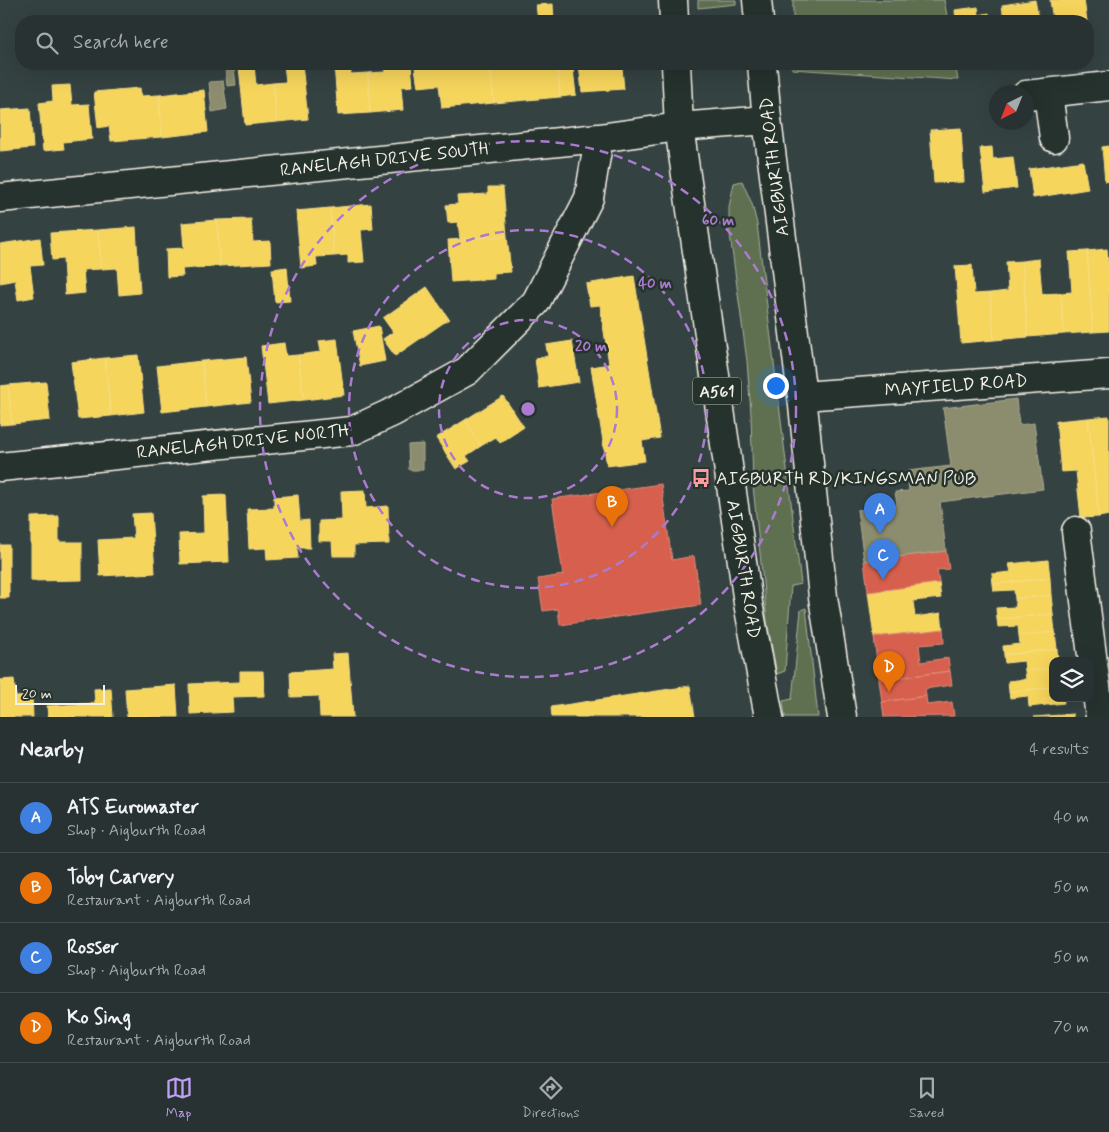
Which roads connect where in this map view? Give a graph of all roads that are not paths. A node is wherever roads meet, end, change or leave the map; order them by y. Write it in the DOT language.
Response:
graph roads {
  1 [pos="673,0"];
  2 [pos="757,0"];
  3 [pos="674,15"];
  4 [pos="758,15"];
  5 [pos="676,70"];
  6 [pos="763,70"];
  7 [pos="1109,86"];
  8 [pos="1037,94"];
  9 [pos="767,120"];
  10 [pos="679,126"];
  11 [pos="599,138"];
  12 [pos="1054,138"];
  13 [pos="0,198"];
  14 [pos="1109,374"];
  15 [pos="802,396"];
  16 [pos="0,467"];
  17 [pos="1076,531"];
  18 [pos="769,717"];
  19 [pos="842,717"];
  20 [pos="1100,717"];
  1 -- 3 [label="main road"];
  2 -- 4 [label="main road"];
  5 -- 10 [label="main road, AIGBURTH ROAD / A561"];
  6 -- 9 [label="main road, AIGBURTH ROAD"];
  7 -- 8 [label="main road"];
  8 -- 12 [label="main road"];
  9 -- 10 [label="main road, RANELAGH DRIVE SOUTH"];
  9 -- 15 [label="main road, AIGBURTH ROAD"];
  10 -- 11 [label="main road, RANELAGH DRIVE SOUTH"];
  10 -- 18 [label="main road, AIGBURTH ROAD / A561"];
  11 -- 13 [label="main road, RANELAGH DRIVE SOUTH"];
  11 -- 16 [label="main road, RANELAGH DRIVE NORTH"];
  14 -- 15 [label="main road, MAYFIELD ROAD"];
  15 -- 19 [label="main road, AIGBURTH ROAD"];
  17 -- 20 [label="main road"];
}
